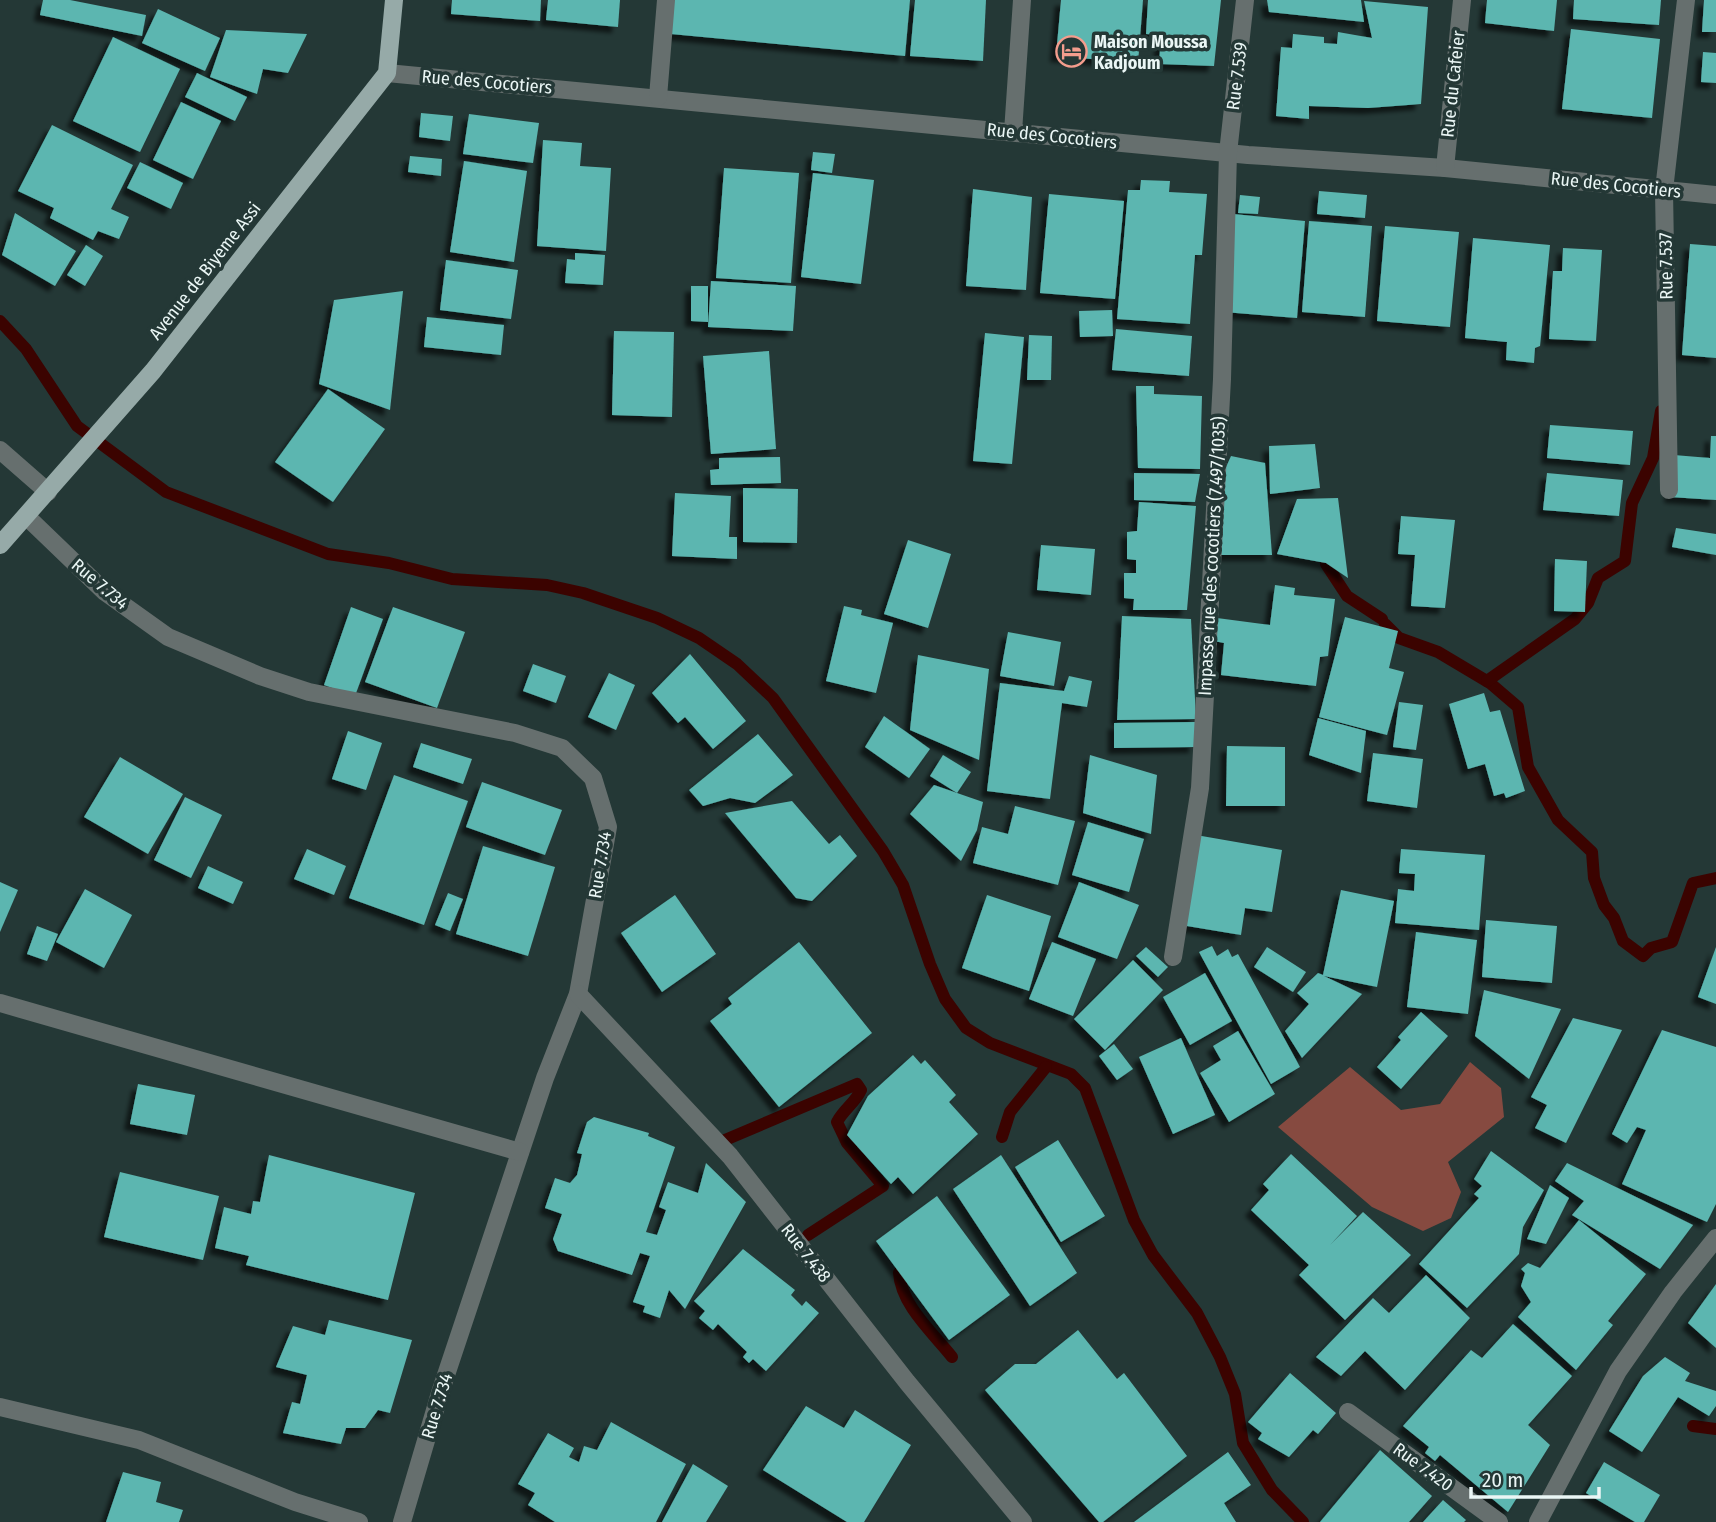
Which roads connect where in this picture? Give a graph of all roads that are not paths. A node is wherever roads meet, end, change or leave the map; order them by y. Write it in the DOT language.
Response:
graph roads {
  1 [pos="394,0"];
  2 [pos="666,0"];
  3 [pos="1023,0"];
  4 [pos="1245,0"];
  5 [pos="1462,0"];
  6 [pos="1686,0"];
  7 [pos="387,73"];
  8 [pos="658,97"];
  9 [pos="1013,132"];
  10 [pos="1228,153"];
  11 [pos="1445,168"];
  12 [pos="1664,190"];
  13 [pos="1716,195"];
  14 [pos="0,450"];
  15 [pos="1669,490"];
  16 [pos="48,492"];
  17 [pos="26,516"];
  18 [pos="0,545"];
  19 [pos="1172,957"];
  20 [pos="578,994"];
  21 [pos="0,1003"];
  22 [pos="520,1152"];
  23 [pos="1716,1238"];
  24 [pos="0,1407"];
  25 [pos="1348,1412"];
  26 [pos="359,1522"];
  27 [pos="402,1522"];
  28 [pos="1023,1522"];
  29 [pos="1499,1522"];
  30 [pos="1538,1522"];
  1 -- 7 [label="main road"];
  2 -- 8 [label="street"];
  3 -- 9 [label="street"];
  4 -- 10 [label="street, Rue 7.539"];
  5 -- 11 [label="street, Rue du Cafeier"];
  6 -- 12 [label="street, Rue 7.537"];
  7 -- 8 [label="street, Rue des Cocotiers"];
  7 -- 16 [label="main road, Avenue de Biyeme Assi"];
  8 -- 9 [label="street, Rue des Cocotiers"];
  9 -- 10 [label="street, Rue des Cocotiers"];
  10 -- 11 [label="street, Rue des Cocotiers"];
  10 -- 19 [label="street, Impasse rue des cocotiers (7.497/1035)"];
  11 -- 12 [label="street, Rue des Cocotiers"];
  12 -- 13 [label="street, Rue des Cocotiers"];
  12 -- 15 [label="street, Rue 7.537"];
  14 -- 16 [label="street"];
  16 -- 17 [label="main road, Avenue de Biyeme Assi"];
  17 -- 18 [label="main road, Avenue de Biyeme Assi"];
  17 -- 20 [label="street, Rue 7.734"];
  20 -- 22 [label="street, Rue 7.734"];
  20 -- 28 [label="street, Rue 7.438"];
  21 -- 22 [label="street"];
  22 -- 27 [label="street, Rue 7.734"];
  23 -- 30 [label="street"];
  24 -- 26 [label="street"];
  25 -- 29 [label="street, Rue 7.420"];
}
